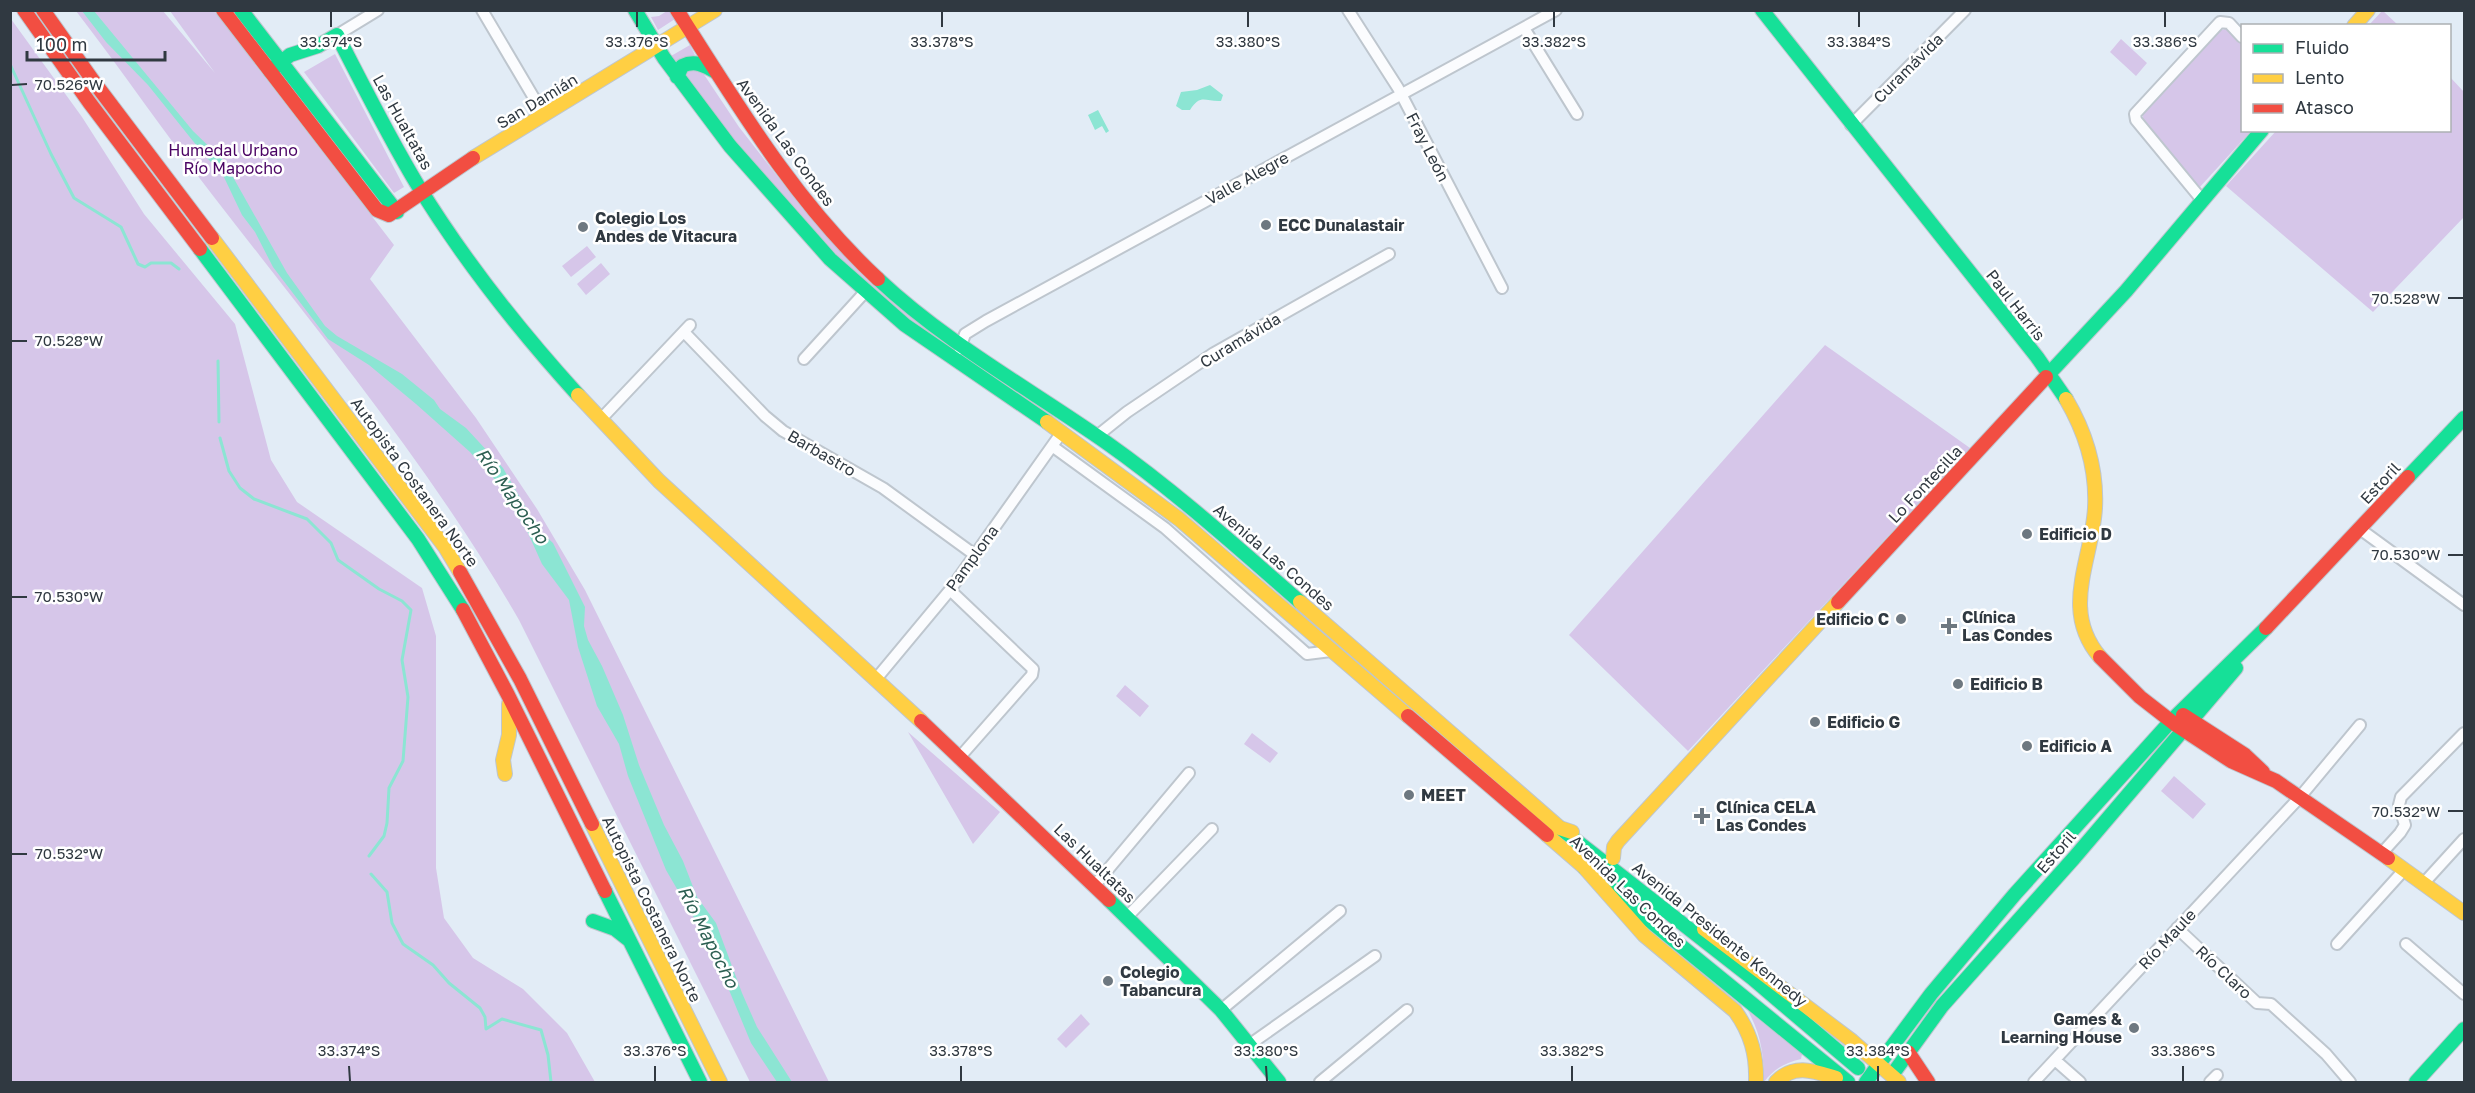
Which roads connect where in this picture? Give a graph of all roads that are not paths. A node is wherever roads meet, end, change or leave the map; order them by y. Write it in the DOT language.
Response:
graph roads {
  1 [pos="24,10"];
  2 [pos="43,10"];
  3 [pos="223,10"];
  4 [pos="241,10"];
  5 [pos="378,10"];
  6 [pos="482,10"];
  7 [pos="635,10"];
  8 [pos="677,10"];
  9 [pos="715,10"];
  10 [pos="1348,10"];
  11 [pos="1556,10"];
  12 [pos="1762,10"];
  13 [pos="1965,10"];
  14 [pos="2368,10"];
  15 [pos="2356,24"];
  16 [pos="688,27"];
  17 [pos="1524,28"];
  18 [pos="337,35"];
  19 [pos="2241,37"];
  20 [pos="657,47"];
  21 [pos="278,71"];
  22 [pos="716,72"];
  23 [pos="677,77"];
  24 [pos="1401,94"];
  25 [pos="1577,114"];
  26 [pos="544,116"];
  27 [pos="1851,125"];
  28 [pos="2260,132"];
  29 [pos="423,194"];
  30 [pos="2202,200"];
  31 [pos="397,212"];
  32 [pos="1389,254"];
  33 [pos="1502,288"];
  34 [pos="865,292"];
  35 [pos="961,344"];
  36 [pos="804,359"];
  37 [pos="958,362"];
  38 [pos="2049,375"];
  39 [pos="2464,418"];
  40 [pos="601,419"];
  41 [pos="1062,432"];
  42 [pos="1097,436"];
  43 [pos="1052,446"];
  44 [pos="1084,447"];
  45 [pos="1121,453"];
  46 [pos="2360,528"];
  47 [pos="975,555"];
  48 [pos="950,590"];
  49 [pos="2464,605"];
  50 [pos="1331,651"];
  51 [pos="876,679"];
  52 [pos="508,695"];
  53 [pos="2181,721"];
  54 [pos="2360,725"];
  55 [pos="2464,733"];
  56 [pos="959,758"];
  57 [pos="1190,773"];
  58 [pos="504,774"];
  59 [pos="2300,796"];
  60 [pos="1560,828"];
  61 [pos="1212,829"];
  62 [pos="2464,839"];
  63 [pos="2381,854"];
  64 [pos="1613,858"];
  65 [pos="1584,867"];
  66 [pos="2404,870"];
  67 [pos="2423,884"];
  68 [pos="1094,885"];
  69 [pos="1340,911"];
  70 [pos="2464,913"];
  71 [pos="1126,917"];
  72 [pos="593,921"];
  73 [pos="2177,928"];
  74 [pos="631,942"];
  75 [pos="2337,944"];
  76 [pos="2406,944"];
  77 [pos="1375,956"];
  78 [pos="2464,993"];
  79 [pos="1221,1010"];
  80 [pos="1407,1010"];
  81 [pos="2464,1029"];
  82 [pos="1249,1045"];
  83 [pos="1908,1052"];
  84 [pos="2055,1060"];
  85 [pos="1879,1064"];
  86 [pos="1858,1068"];
  87 [pos="1892,1080"];
  88 [pos="700,1083"];
  89 [pos="720,1083"];
  90 [pos="1279,1083"];
  91 [pos="1320,1083"];
  92 [pos="1755,1083"];
  93 [pos="1776,1083"];
  94 [pos="1848,1083"];
  95 [pos="1866,1083"];
  96 [pos="1928,1083"];
  97 [pos="2034,1083"];
  98 [pos="2080,1083"];
  99 [pos="2350,1083"];
  100 [pos="2415,1083"];
  1 -- 52 [label="main road, Autopista Costanera Norte"];
  2 -- 89 [label="main road, Autopista Costanera Norte"];
  3 -- 21 [label="main road"];
  4 -- 21 [label="main road"];
  5 -- 18 [label="street"];
  6 -- 26 [label="street"];
  7 -- 20 [label="main road, Avenida Las Condes"];
  8 -- 16 [label="main road, Avenida Las Condes"];
  9 -- 16 [label="main road, San Damián"];
  10 -- 24 [label="street, Fray León"];
  11 -- 17 [label="street, Valle Alegre"];
  12 -- 27 [label="main road, Paul Harris"];
  13 -- 27 [label="street, Curamávida"];
  14 -- 15 [label="main road"];
  16 -- 20 [label="main road, San Damián"];
  16 -- 22 [label="main road, Avenida Las Condes"];
  17 -- 24 [label="street, Valle Alegre"];
  17 -- 25 [label="street"];
  18 -- 21 [label="main road"];
  18 -- 29 [label="main road, Las Hualtatas"];
  19 -- 30 [label="street"];
  20 -- 23 [label="main road, Avenida Las Condes"];
  20 -- 26 [label="main road, San Damián"];
  21 -- 31 [label="main road"];
  21 -- 31 [label="main road"];
  22 -- 23 [label="main road"];
  22 -- 35 [label="main road, Avenida Las Condes"];
  23 -- 34 [label="main road, Avenida Las Condes"];
  24 -- 33 [label="street, Fray León"];
  24 -- 35 [label="street, Valle Alegre"];
  26 -- 29 [label="main road, San Damián"];
  27 -- 38 [label="main road, Paul Harris"];
  28 -- 30 [label="main road, Lo Fontecilla"];
  29 -- 31 [label="main road, San Damián"];
  29 -- 40 [label="main road, Las Hualtatas"];
  30 -- 38 [label="main road, Lo Fontecilla"];
  32 -- 42 [label="street, Curamávida"];
  34 -- 36 [label="street"];
  34 -- 37 [label="main road, Avenida Las Condes"];
  35 -- 37 [label="street"];
  35 -- 42 [label="main road, Avenida Las Condes"];
  37 -- 41 [label="main road, Avenida Las Condes"];
  38 -- 53 [label="main road, Paul Harris"];
  38 -- 64 [label="main road, Lo Fontecilla"];
  39 -- 46 [label="main road, Estoril"];
  40 -- 47 [label="street, Barbastro"];
  40 -- 51 [label="main road, Las Hualtatas"];
  41 -- 43 [label="street, Pamplona"];
  41 -- 44 [label="main road, Avenida Las Condes"];
  42 -- 45 [label="main road, Avenida Las Condes"];
  43 -- 47 [label="street, Pamplona"];
  43 -- 50 [label="street"];
  44 -- 45 [label="main road"];
  44 -- 50 [label="main road, Avenida Las Condes"];
  45 -- 60 [label="main road, Avenida Las Condes"];
  46 -- 49 [label="street"];
  46 -- 53 [label="main road, Estoril"];
  47 -- 48 [label="street, Pamplona"];
  48 -- 51 [label="street, Pamplona"];
  48 -- 56 [label="street"];
  50 -- 65 [label="main road, Avenida Las Condes"];
  51 -- 56 [label="main road, Las Hualtatas"];
  52 -- 58 [label="main road"];
  52 -- 74 [label="main road, Autopista Costanera Norte"];
  53 -- 59 [label="main road, Paul Harris"];
  53 -- 83 [label="main road, Estoril"];
  53 -- 85 [label="main road, Estoril"];
  54 -- 59 [label="street, Río Maule"];
  55 -- 63 [label="street"];
  56 -- 68 [label="main road, Las Hualtatas"];
  57 -- 68 [label="street"];
  59 -- 63 [label="main road, Paul Harris"];
  59 -- 73 [label="street, Río Maule"];
  60 -- 64 [label="main road, Avenida Las Condes"];
  60 -- 86 [label="main road, Avenida Presidente Kennedy"];
  61 -- 71 [label="street"];
  62 -- 67 [label="street"];
  63 -- 66 [label="main road, Paul Harris"];
  64 -- 85 [label="main road, Avenida Las Condes"];
  65 -- 92 [label="main road, Avenida Las Condes"];
  65 -- 94 [label="main road, Avenida Presidente Kennedy"];
  66 -- 67 [label="main road, Paul Harris"];
  66 -- 75 [label="street"];
  67 -- 70 [label="main road, Paul Harris"];
  68 -- 71 [label="main road, Las Hualtatas"];
  69 -- 79 [label="street"];
  71 -- 79 [label="main road, Las Hualtatas"];
  72 -- 74 [label="main road"];
  73 -- 84 [label="street, Río Maule"];
  73 -- 99 [label="street, Río Claro"];
  74 -- 88 [label="main road, Autopista Costanera Norte"];
  76 -- 78 [label="street"];
  77 -- 82 [label="street"];
  79 -- 82 [label="main road, Las Hualtatas"];
  80 -- 91 [label="street"];
  81 -- 100 [label="main road"];
  82 -- 90 [label="main road, Las Hualtatas"];
  83 -- 87 [label="main road, Estoril"];
  83 -- 96 [label="main road"];
  84 -- 97 [label="street, Río Maule"];
  84 -- 98 [label="street"];
  85 -- 87 [label="main road, Avenida Las Condes"];
  85 -- 95 [label="main road, Estoril"];
  93 -- 94 [label="main road"];
}
